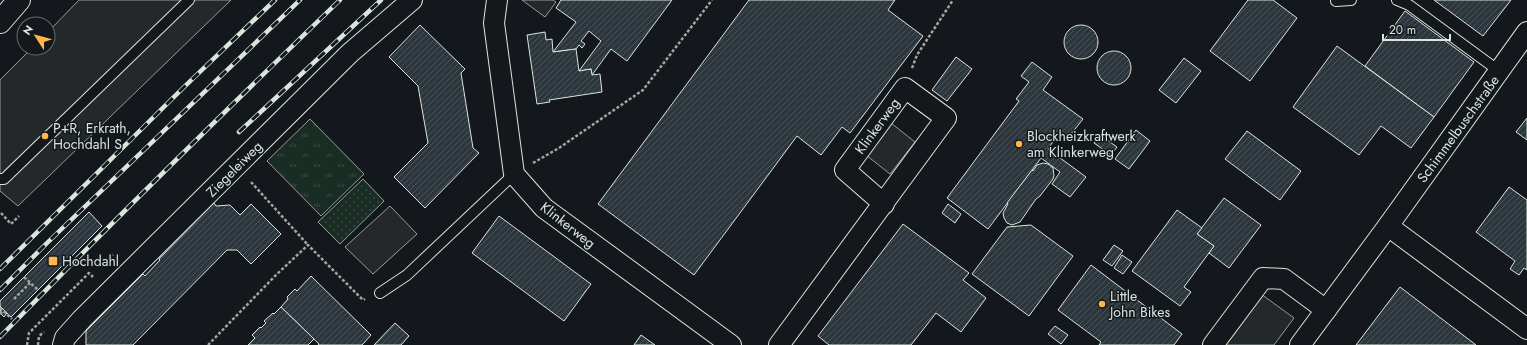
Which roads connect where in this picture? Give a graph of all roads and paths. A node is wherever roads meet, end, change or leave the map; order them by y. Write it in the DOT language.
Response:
graph roads {
  1 [pos="19,0"];
  2 [pos="190,0"];
  3 [pos="412,0"];
  4 [pos="497,0"];
  5 [pos="712,0"];
  6 [pos="953,0"];
  7 [pos="1351,0"];
  8 [pos="1397,0"];
  9 [pos="1336,1"];
  10 [pos="0,22"];
  11 [pos="1527,32"];
  12 [pos="1499,71"];
  13 [pos="905,88"];
  14 [pos="237,166"];
  15 [pos="514,174"];
  16 [pos="0,179"];
  17 [pos="884,204"];
  18 [pos="0,213"];
  19 [pos="19,216"];
  20 [pos="1388,226"];
  21 [pos="308,245"];
  22 [pos="92,276"];
  23 [pos="24,277"];
  24 [pos="30,283"];
  25 [pos="38,290"];
  26 [pos="380,293"];
  27 [pos="14,300"];
  28 [pos="0,308"];
  29 [pos="1326,310"];
  30 [pos="4,311"];
  31 [pos="0,314"];
  32 [pos="12,319"];
  33 [pos="30,326"];
  34 [pos="33,329"];
  35 [pos="1527,329"];
  36 [pos="27,345"];
  37 [pos="62,345"];
  38 [pos="208,345"];
  39 [pos="731,345"];
  40 [pos="779,345"];
  41 [pos="1213,345"];
  42 [pos="1300,345"];
  1 -- 10 [label="street"];
  2 -- 16 [label="lane"];
  3 -- 14 [label="street, Ziegeleiweg"];
  4 -- 15 [label="street"];
  5 -- 15 [label="path"];
  6 -- 13 [label="path"];
  7 -- 9 [label="lane"];
  8 -- 12 [label="lane"];
  11 -- 12 [label="street, Schimmelbuschstraße"];
  12 -- 20 [label="street, Schimmelbuschstraße"];
  13 -- 17 [label="street, Klinkerweg"];
  13 -- 17 [label="street, Klinkerweg"];
  14 -- 21 [label="path"];
  14 -- 37 [label="street, Ziegeleiweg"];
  15 -- 26 [label="lane"];
  15 -- 39 [label="street, Klinkerweg"];
  17 -- 40 [label="street, Klinkerweg"];
  18 -- 19 [label="path"];
  20 -- 29 [label="street, Schimmelbuschstraße"];
  20 -- 35 [label="street"];
  21 -- 26 [label="path"];
  21 -- 38 [label="path"];
  22 -- 34 [label="path"];
  23 -- 24 [label="path"];
  24 -- 25 [label="path"];
  24 -- 27 [label="path"];
  28 -- 30 [label="path"];
  29 -- 41 [label="street"];
  29 -- 42 [label="street, Schimmelbuschstraße"];
  30 -- 31 [label="path"];
  30 -- 32 [label="path"];
  33 -- 34 [label="path"];
  34 -- 36 [label="path"];
}
